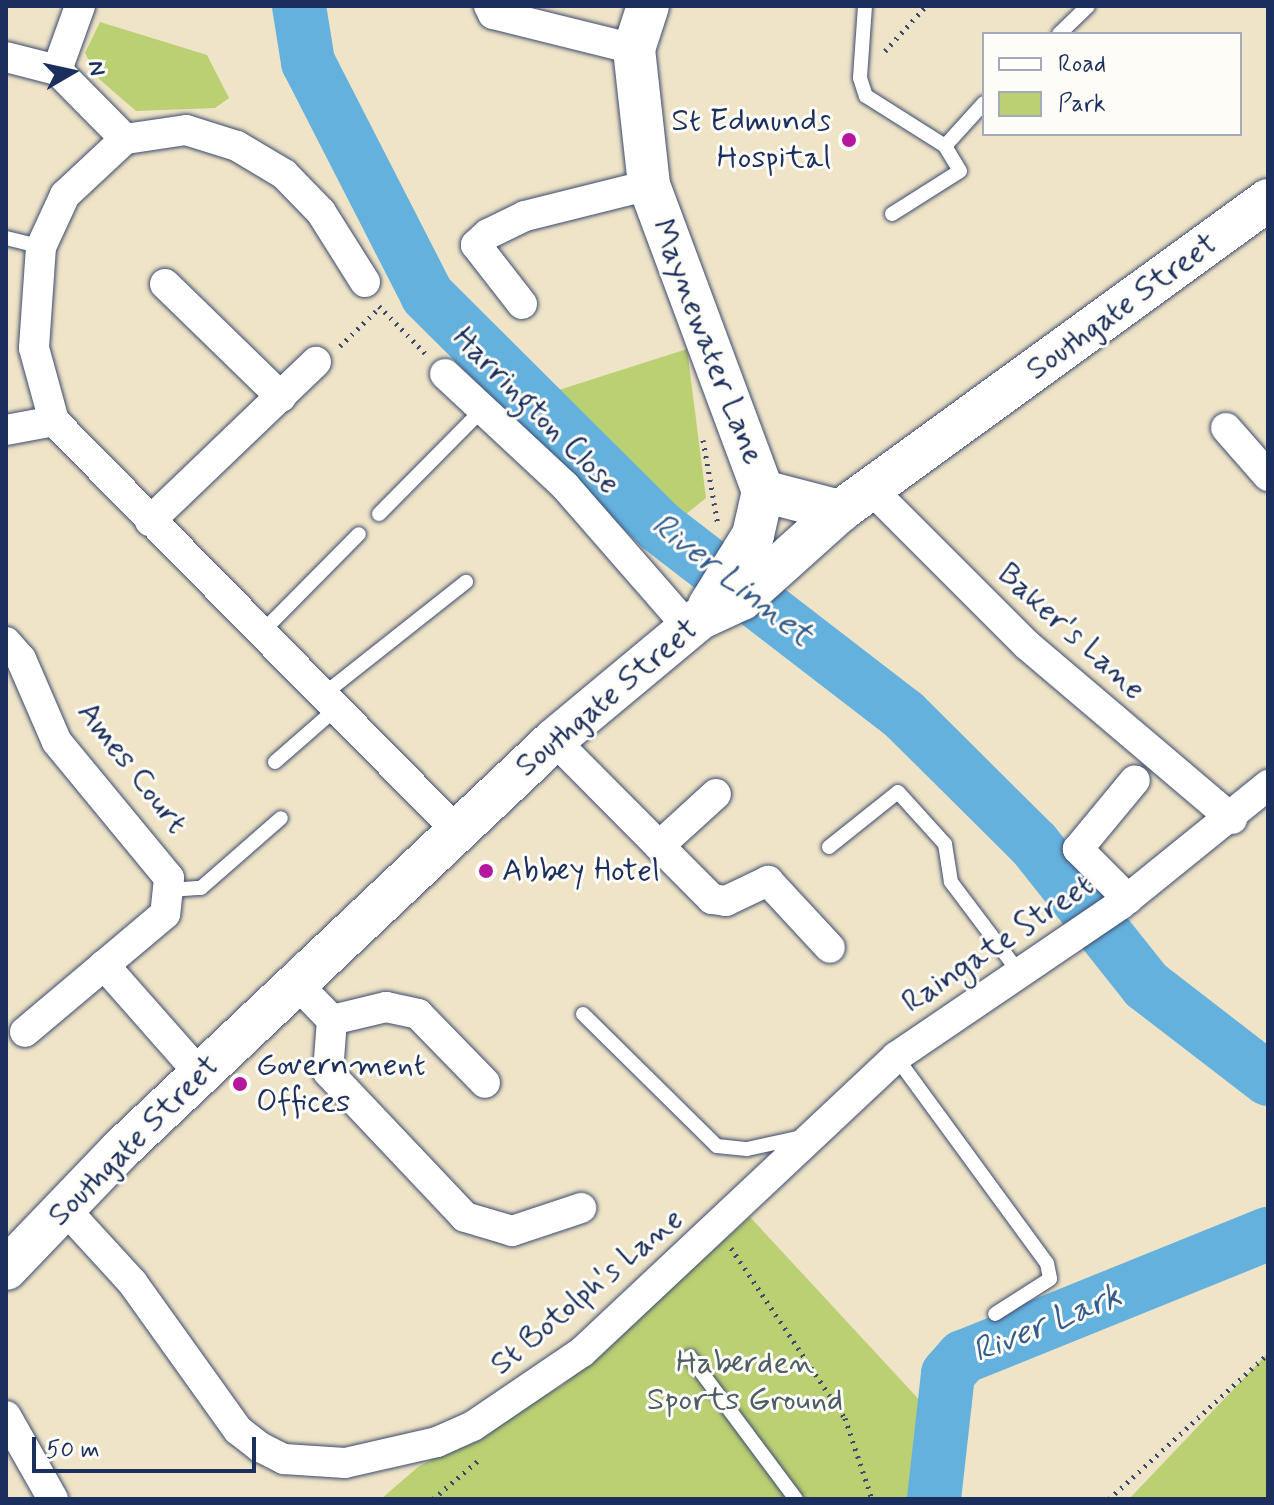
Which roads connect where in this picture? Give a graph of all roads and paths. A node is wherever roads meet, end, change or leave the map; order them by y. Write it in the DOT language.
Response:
graph roads {
  1 [pos="80,6"];
  2 [pos="489,6"];
  3 [pos="648,6"];
  4 [pos="865,6"];
  5 [pos="926,6"];
  6 [pos="1088,6"];
  7 [pos="1061,32"];
  8 [pos="634,49"];
  9 [pos="6,57"];
  10 [pos="57,70"];
  11 [pos="860,78"];
  12 [pos="982,105"];
  13 [pos="125,139"];
  14 [pos="945,146"];
  15 [pos="649,185"];
  16 [pos="1268,200"];
  17 [pos="892,214"];
  18 [pos="6,238"];
  19 [pos="41,247"];
  20 [pos="165,284"];
  21 [pos="373,294"];
  22 [pos="522,304"];
  23 [pos="316,362"];
  24 [pos="445,374"];
  25 [pos="281,397"];
  26 [pos="482,410"];
  27 [pos="54,421"];
  28 [pos="1226,428"];
  29 [pos="6,430"];
  30 [pos="1268,476"];
  31 [pos="763,491"];
  32 [pos="855,500"];
  33 [pos="379,514"];
  34 [pos="150,521"];
  35 [pos="359,534"];
  36 [pos="466,582"];
  37 [pos="740,584"];
  38 [pos="694,623"];
  39 [pos="260,633"];
  40 [pos="6,642"];
  41 [pos="330,701"];
  42 [pos="554,740"];
  43 [pos="275,762"];
  44 [pos="1135,780"];
  45 [pos="1268,785"];
  46 [pos="716,794"];
  47 [pos="281,818"];
  48 [pos="1232,819"];
  49 [pos="456,830"];
  50 [pos="659,846"];
  51 [pos="829,847"];
  52 [pos="170,890"];
  53 [pos="1124,902"];
  54 [pos="830,948"];
  55 [pos="104,965"];
  56 [pos="1018,971"];
  57 [pos="296,983"];
  58 [pos="583,1014"];
  59 [pos="332,1020"];
  60 [pos="25,1032"];
  61 [pos="896,1057"];
  62 [pos="200,1074"];
  63 [pos="485,1083"];
  64 [pos="806,1136"];
  65 [pos="776,1170"];
  66 [pos="581,1208"];
  67 [pos="66,1210"];
  68 [pos="716,1229"];
  69 [pos="6,1269"];
  70 [pos="995,1314"];
  71 [pos="1268,1354"];
  72 [pos="690,1357"];
  73 [pos="6,1416"];
  74 [pos="53,1499"];
  75 [pos="796,1499"];
  76 [pos="872,1499"];
  77 [pos="1109,1499"];
  1 -- 10 [label="street"];
  2 -- 8 [label="street"];
  3 -- 8 [label="street, Maynewater Lane"];
  4 -- 11 [label="lane"];
  5 -- 11 [label="path"];
  6 -- 7 [label="lane"];
  8 -- 15 [label="street, Maynewater Lane"];
  9 -- 10 [label="street"];
  10 -- 13 [label="street"];
  11 -- 14 [label="lane"];
  12 -- 14 [label="lane"];
  13 -- 19 [label="street"];
  13 -- 21 [label="street"];
  14 -- 17 [label="lane"];
  15 -- 22 [label="street"];
  15 -- 31 [label="street, Maynewater Lane"];
  16 -- 32 [label="street, Southgate Street"];
  18 -- 19 [label="lane"];
  19 -- 27 [label="street"];
  20 -- 25 [label="street"];
  21 -- 23 [label="path"];
  21 -- 24 [label="path, Harrington Close"];
  23 -- 25 [label="street"];
  24 -- 26 [label="street, Harrington Close"];
  25 -- 34 [label="street"];
  26 -- 33 [label="lane"];
  26 -- 38 [label="street, Harrington Close"];
  27 -- 29 [label="street"];
  27 -- 34 [label="street"];
  28 -- 30 [label="street"];
  31 -- 32 [label="street, Maynewater Lane"];
  31 -- 37 [label="street, Maynewater Lane"];
  32 -- 37 [label="street, Southgate Street"];
  32 -- 48 [label="street, Baker's Lane"];
  34 -- 39 [label="street"];
  35 -- 39 [label="lane"];
  36 -- 41 [label="lane"];
  37 -- 38 [label="street, Southgate Street"];
  38 -- 42 [label="street, Southgate Street"];
  39 -- 41 [label="street"];
  40 -- 52 [label="street, Ames Court"];
  41 -- 43 [label="lane"];
  41 -- 49 [label="street"];
  42 -- 49 [label="street, Southgate Street"];
  42 -- 50 [label="street"];
  44 -- 53 [label="street"];
  45 -- 48 [label="street, Raingate Street"];
  46 -- 50 [label="street"];
  47 -- 52 [label="lane"];
  48 -- 53 [label="street, Raingate Street"];
  49 -- 57 [label="street, Southgate Street"];
  50 -- 54 [label="street"];
  51 -- 56 [label="lane"];
  52 -- 55 [label="street, Ames Court"];
  53 -- 56 [label="street, Raingate Street"];
  55 -- 60 [label="street, Ames Court"];
  55 -- 62 [label="street"];
  56 -- 61 [label="street, Raingate Street"];
  57 -- 59 [label="street"];
  57 -- 62 [label="street, Southgate Street"];
  58 -- 64 [label="lane"];
  59 -- 63 [label="street"];
  59 -- 66 [label="street"];
  61 -- 64 [label="street, Raingate Street"];
  61 -- 70 [label="lane"];
  62 -- 67 [label="street, Southgate Street"];
  64 -- 65 [label="street, Raingate Street"];
  65 -- 68 [label="street, St Botolph's Lane"];
  67 -- 68 [label="street, St Botolph's Lane"];
  67 -- 69 [label="street, Southgate Street"];
  68 -- 76 [label="path"];
  71 -- 77 [label="path"];
  72 -- 75 [label="lane"];
  73 -- 74 [label="street"];
}
